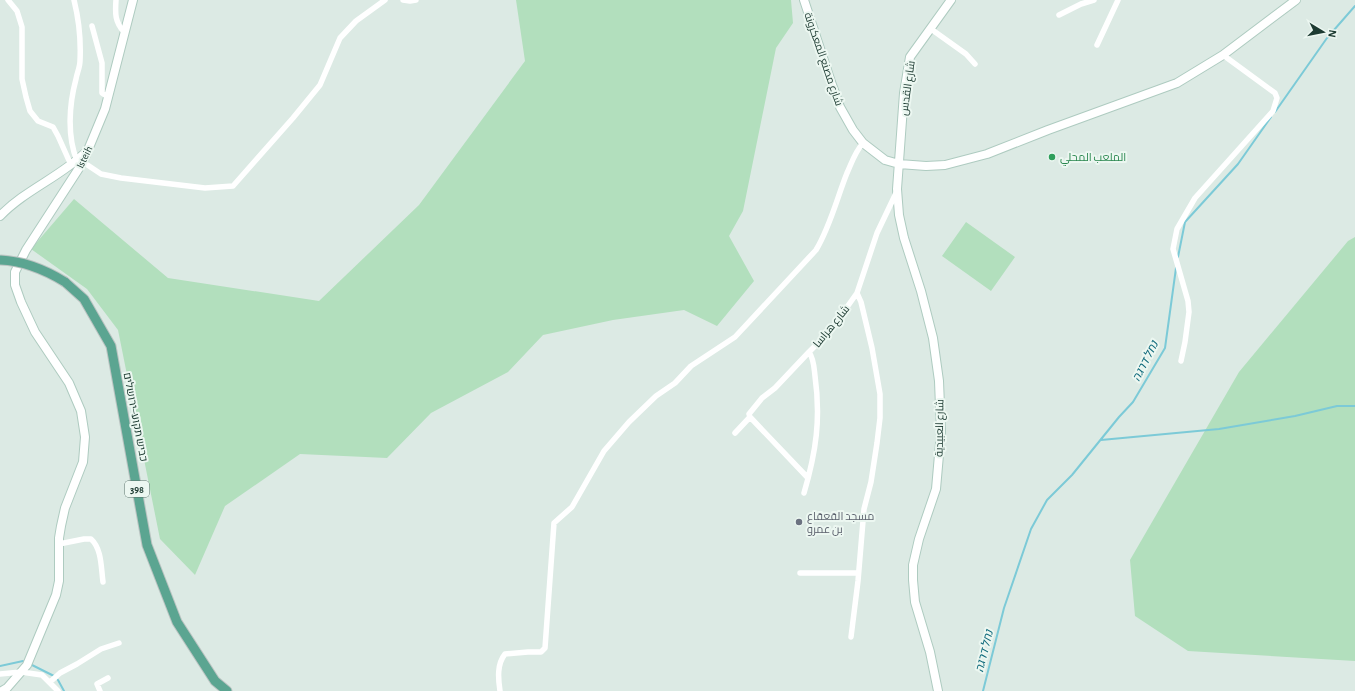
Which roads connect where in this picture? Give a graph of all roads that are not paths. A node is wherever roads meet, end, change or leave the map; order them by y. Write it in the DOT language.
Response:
graph roads {
  1 [pos="8,0"];
  2 [pos="74,0"];
  3 [pos="116,0"];
  4 [pos="133,0"];
  5 [pos="385,0"];
  6 [pos="403,0"];
  7 [pos="416,0"];
  8 [pos="804,0"];
  9 [pos="951,0"];
  10 [pos="1094,0"];
  11 [pos="1118,0"];
  12 [pos="1296,0"];
  13 [pos="1059,15"];
  14 [pos="92,26"];
  15 [pos="931,29"];
  16 [pos="124,32"];
  17 [pos="1097,45"];
  18 [pos="1223,55"];
  19 [pos="975,64"];
  20 [pos="108,97"];
  21 [pos="863,143"];
  22 [pos="77,163"];
  23 [pos="899,164"];
  24 [pos="898,189"];
  25 [pos="0,216"];
  26 [pos="0,260"];
  27 [pos="858,294"];
  28 [pos="809,352"];
  29 [pos="1181,361"];
  30 [pos="750,417"];
  31 [pos="735,433"];
  32 [pos="808,478"];
  33 [pos="804,493"];
  34 [pos="59,544"];
  35 [pos="800,573"];
  36 [pos="858,573"];
  37 [pos="103,582"];
  38 [pos="851,637"];
  39 [pos="119,643"];
  40 [pos="21,672"];
  41 [pos="0,674"];
  42 [pos="108,678"];
  43 [pos="50,682"];
  44 [pos="2,691"];
  45 [pos="58,691"];
  46 [pos="100,691"];
  47 [pos="227,691"];
  48 [pos="500,691"];
  49 [pos="938,691"];
  1 -- 22 [label="street"];
  2 -- 22 [label="street"];
  3 -- 16 [label="street"];
  4 -- 16 [label="street, Isteih"];
  5 -- 22 [label="street"];
  6 -- 7 [label="street"];
  8 -- 21 [label="street, شارع مصنع المعكرونة"];
  9 -- 15 [label="street, شارع القدس"];
  10 -- 13 [label="street"];
  11 -- 17 [label="street"];
  12 -- 18 [label="street, شارع مصنع المعكرونة"];
  14 -- 20 [label="street"];
  15 -- 19 [label="street"];
  15 -- 23 [label="street, شارع القدس"];
  16 -- 20 [label="street, Isteih"];
  18 -- 23 [label="street, شارع مصنع المعكرونة"];
  18 -- 29 [label="street"];
  20 -- 22 [label="street, Isteih"];
  21 -- 23 [label="street, شارع مصنع المعكرونة"];
  21 -- 48 [label="street"];
  22 -- 25 [label="street"];
  22 -- 34 [label="street, Isteih"];
  23 -- 24 [label="street, شارع العبيدية"];
  24 -- 27 [label="street, شارع هراسا"];
  24 -- 49 [label="street, شارع العبيدية"];
  26 -- 47 [label="main road, כביש תקוע–ירושלים / 398, bridge"];
  27 -- 28 [label="street, شارع هراسا"];
  27 -- 36 [label="street"];
  28 -- 30 [label="street"];
  28 -- 32 [label="street, شارع هراسا"];
  30 -- 31 [label="street"];
  30 -- 32 [label="street"];
  32 -- 33 [label="street, شارع هراسا"];
  34 -- 37 [label="street"];
  34 -- 40 [label="street, Isteih"];
  35 -- 36 [label="street"];
  36 -- 38 [label="street"];
  39 -- 43 [label="street"];
  40 -- 41 [label="street"];
  40 -- 43 [label="street"];
  40 -- 44 [label="street, Isteih"];
  42 -- 46 [label="street"];
  43 -- 45 [label="street"];
}
